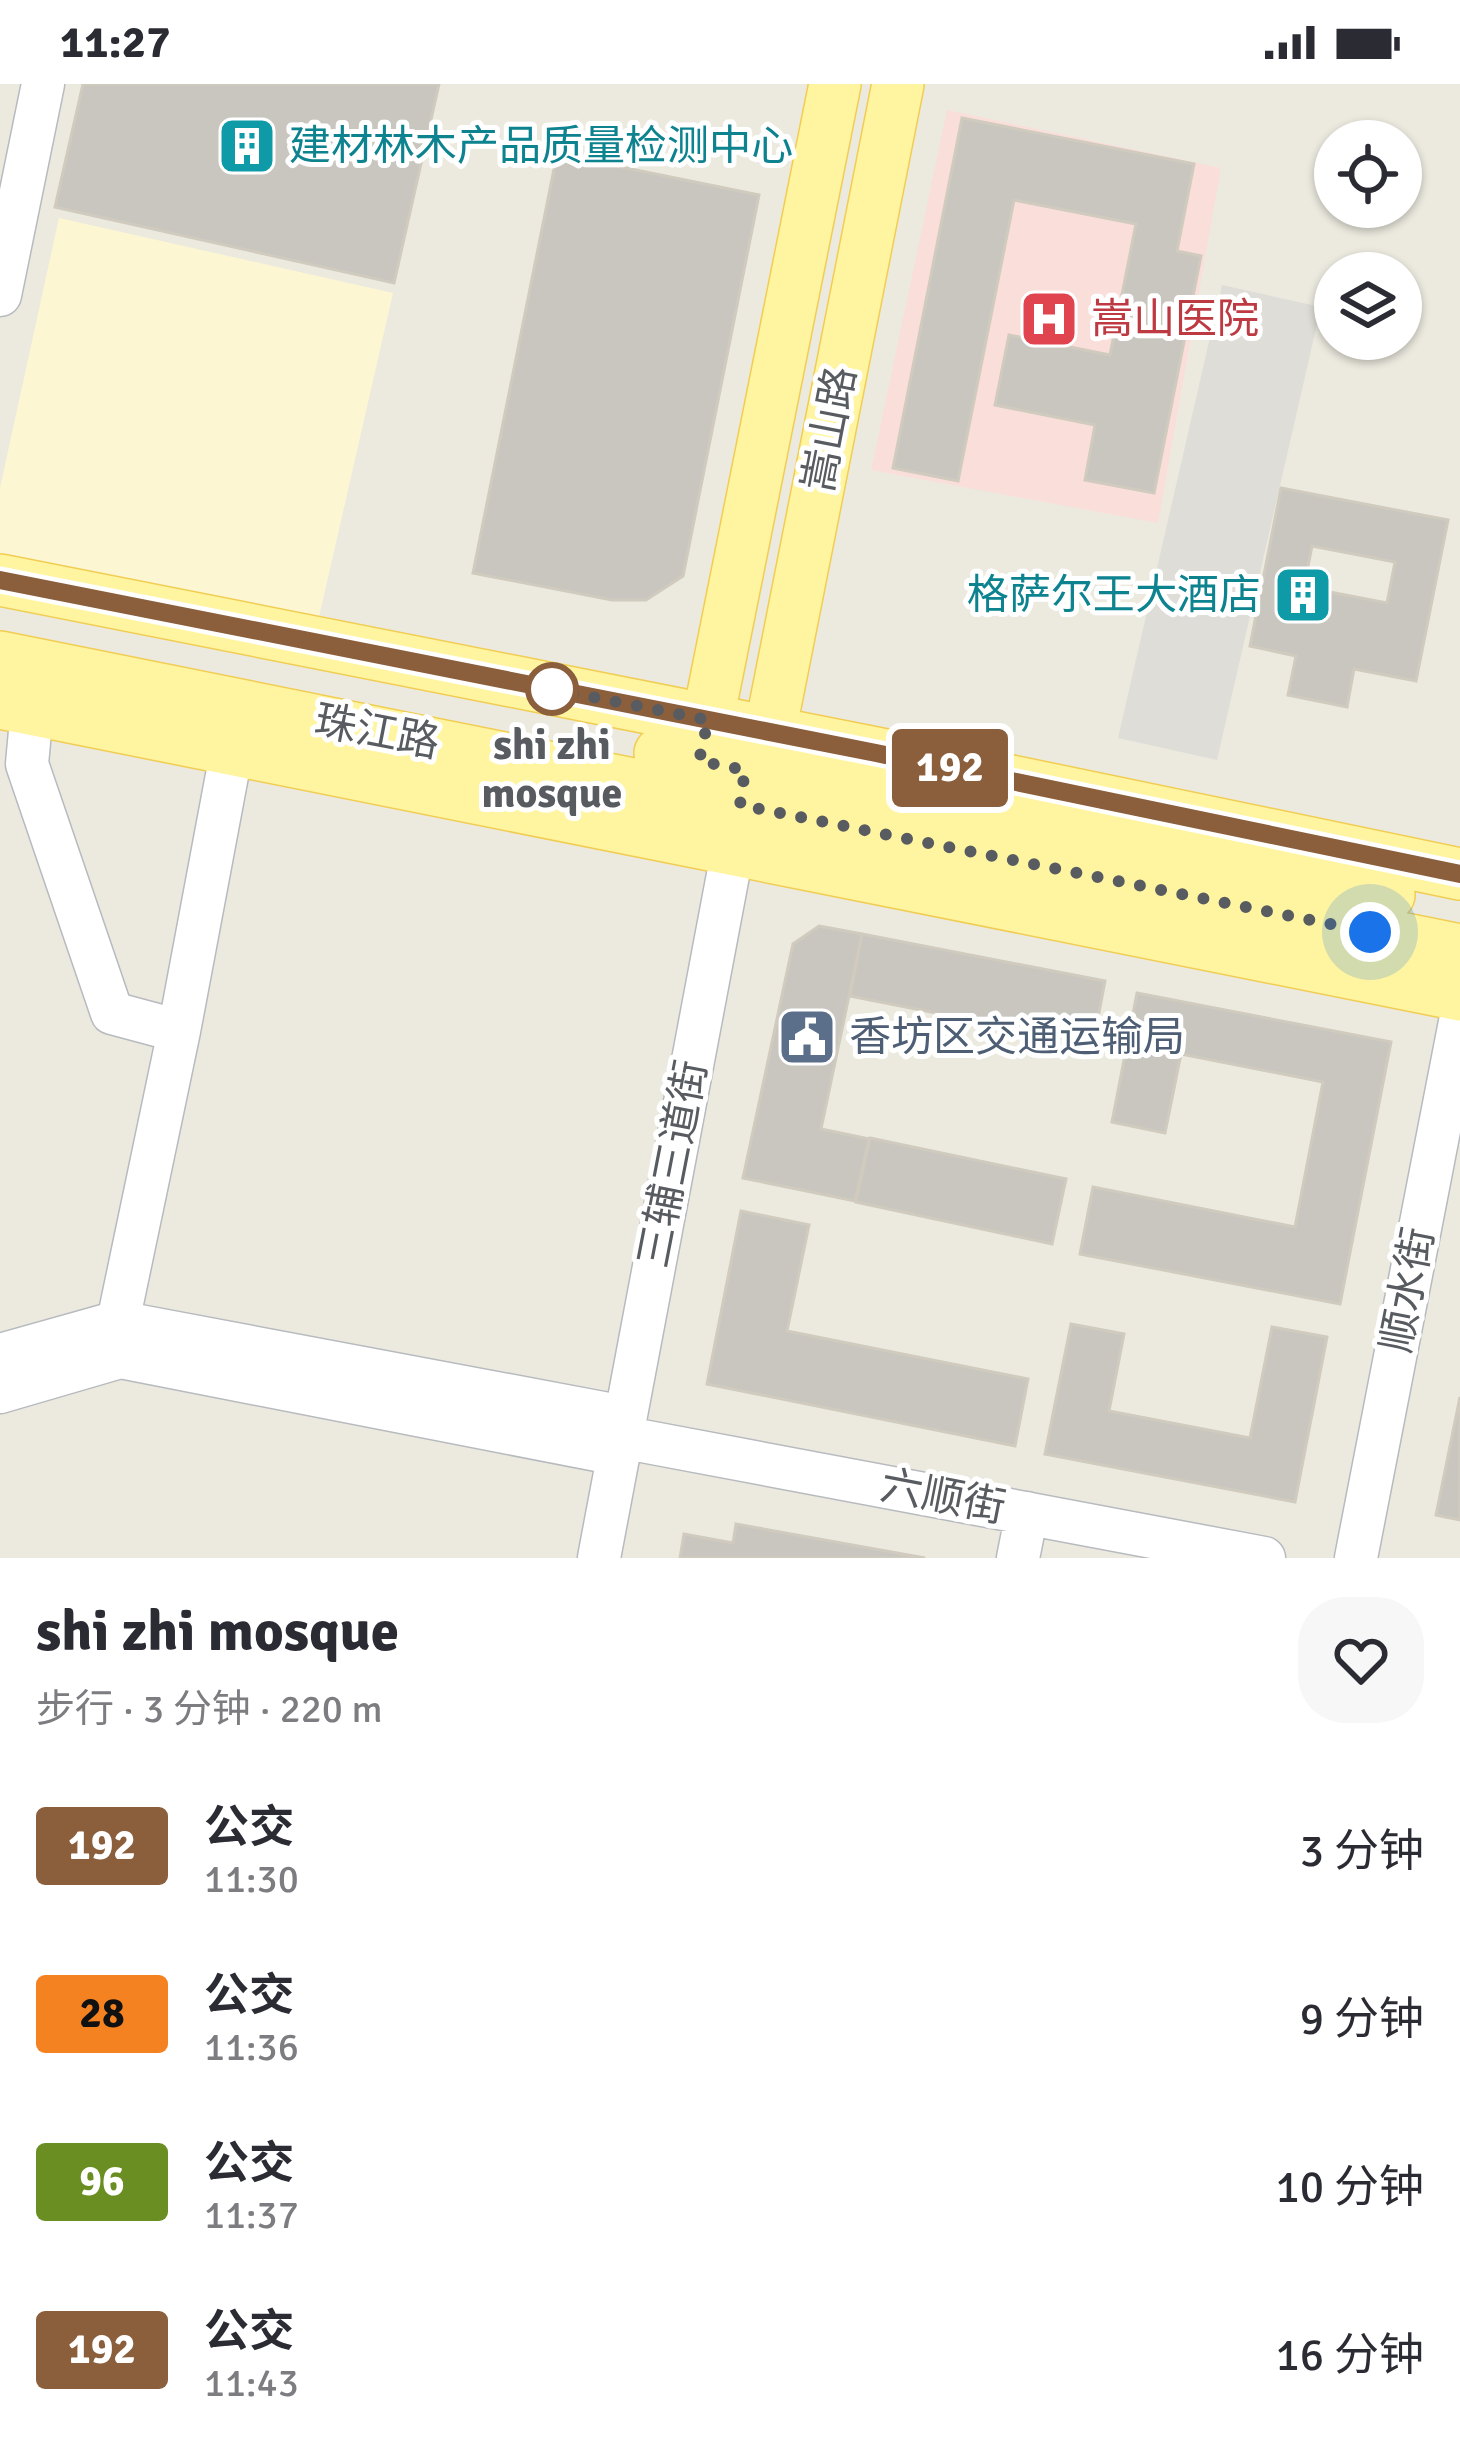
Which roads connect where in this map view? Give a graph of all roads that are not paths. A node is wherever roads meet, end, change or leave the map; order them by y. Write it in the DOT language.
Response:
graph roads {
  1 [pos="43,84"];
  2 [pos="835,84"];
  3 [pos="898,84"];
  4 [pos="0,296"];
  5 [pos="0,580"];
  6 [pos="0,623"];
  7 [pos="17,684"];
  8 [pos="236,727"];
  9 [pos="737,773"];
  10 [pos="1460,874"];
  11 [pos="1460,908"];
  12 [pos="1460,950"];
  13 [pos="1460,994"];
  14 [pos="1460,1022"];
  15 [pos="179,1030"];
  16 [pos="118,1322"];
  17 [pos="0,1355"];
  18 [pos="0,1392"];
  19 [pos="621,1436"];
  20 [pos="1027,1514"];
  21 [pos="599,1558"];
  22 [pos="1018,1558"];
  23 [pos="1264,1558"];
  24 [pos="1356,1558"];
  1 -- 4 [label="street"];
  2 -- 9 [label="main road, 嵩山路"];
  3 -- 9 [label="main road, 嵩山路"];
  5 -- 9 [label="main road, 珠江路"];
  6 -- 9 [label="main road, 珠江路"];
  7 -- 8 [label="main road, 珠江路"];
  7 -- 15 [label="street"];
  8 -- 9 [label="main road, 珠江路"];
  8 -- 15 [label="street"];
  9 -- 10 [label="main road, 珠江路"];
  9 -- 11 [label="main road, 珠江路"];
  9 -- 12 [label="main road, 珠江路"];
  9 -- 13 [label="main road, 珠江路"];
  9 -- 19 [label="street, 三辅三道街"];
  14 -- 24 [label="street, 顺水街"];
  15 -- 16 [label="street"];
  16 -- 17 [label="street"];
  16 -- 19 [label="street"];
  18 -- 19 [label="street"];
  19 -- 20 [label="street, 六顺街"];
  19 -- 21 [label="street, 三辅三道街"];
  20 -- 22 [label="street"];
  20 -- 23 [label="street, 六顺街"];
}
